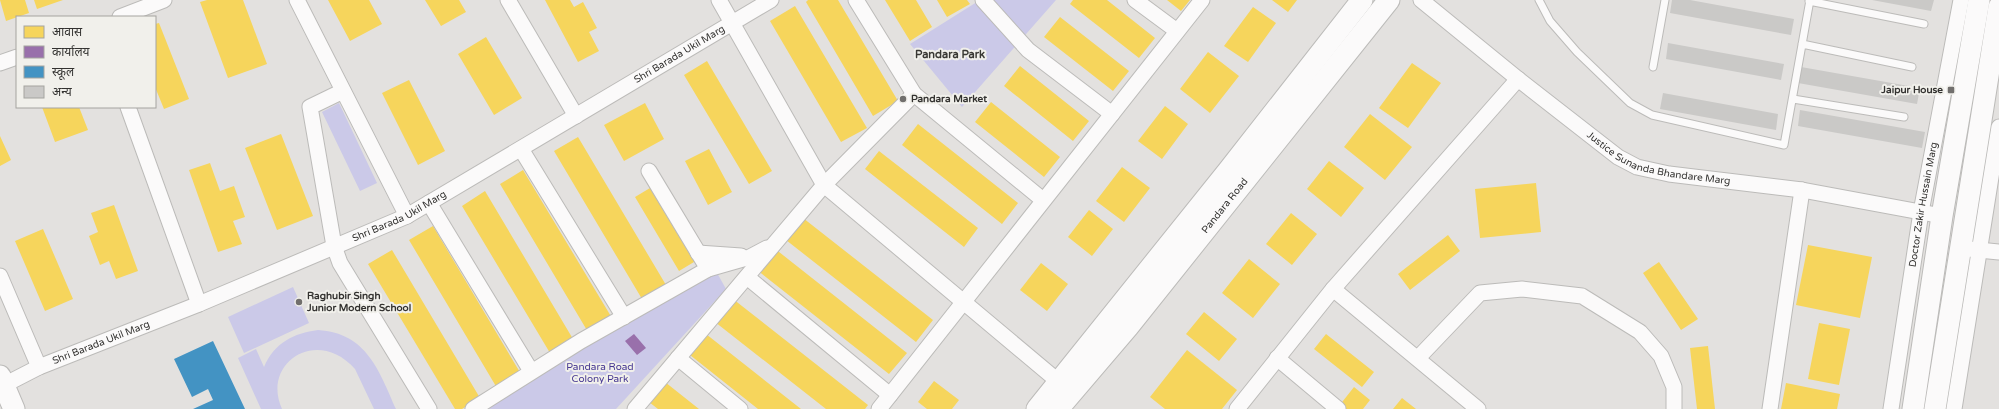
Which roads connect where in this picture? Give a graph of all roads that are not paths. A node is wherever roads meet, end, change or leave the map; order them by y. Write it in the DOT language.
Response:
graph roads {
  1 [pos="164,0"];
  2 [pos="297,0"];
  3 [pos="508,0"];
  4 [pos="719,0"];
  5 [pos="770,0"];
  6 [pos="856,0"];
  7 [pos="983,0"];
  8 [pos="1136,0"];
  9 [pos="1202,0"];
  10 [pos="1362,0"];
  11 [pos="1389,0"];
  12 [pos="1421,0"];
  13 [pos="1539,0"];
  14 [pos="1665,0"];
  15 [pos="1961,0"];
  16 [pos="1979,0"];
  17 [pos="1810,1"];
  18 [pos="1999,7"];
  19 [pos="123,16"];
  20 [pos="732,23"];
  21 [pos="1924,24"];
  22 [pos="1177,31"];
  23 [pos="1802,44"];
  24 [pos="16,57"];
  25 [pos="0,63"];
  26 [pos="1653,67"];
  27 [pos="1912,67"];
  28 [pos="1518,79"];
  29 [pos="344,91"];
  30 [pos="914,94"];
  31 [pos="1793,99"];
  32 [pos="128,108"];
  33 [pos="1112,114"];
  34 [pos="576,116"];
  35 [pos="1904,117"];
  36 [pos="1999,128"];
  37 [pos="521,148"];
  38 [pos="649,171"];
  39 [pos="824,185"];
  40 [pos="1802,190"];
  41 [pos="1044,200"];
  42 [pos="429,203"];
  43 [pos="1921,212"];
  44 [pos="407,216"];
  45 [pos="1942,216"];
  46 [pos="775,243"];
  47 [pos="334,246"];
  48 [pos="1971,249"];
  49 [pos="1999,252"];
  50 [pos="698,253"];
  51 [pos="750,257"];
  52 [pos="708,269"];
  53 [pos="0,276"];
  54 [pos="747,277"];
  55 [pos="1333,289"];
  56 [pos="963,302"];
  57 [pos="199,304"];
  58 [pos="624,317"];
  59 [pos="678,358"];
  60 [pos="1278,358"];
  61 [pos="1418,358"];
  62 [pos="39,367"];
  63 [pos="532,371"];
  64 [pos="2,381"];
  65 [pos="1059,382"];
  66 [pos="890,395"];
  67 [pos="14,409"];
  68 [pos="429,409"];
  69 [pos="473,409"];
  70 [pos="636,409"];
  71 [pos="740,409"];
  72 [pos="879,409"];
  73 [pos="1037,409"];
  74 [pos="1058,409"];
  75 [pos="1237,409"];
  76 [pos="1338,409"];
  77 [pos="1478,409"];
  78 [pos="1674,409"];
  79 [pos="1770,409"];
  80 [pos="1891,409"];
  81 [pos="1913,409"];
  82 [pos="1935,409"];
  83 [pos="1954,409"];
  1 -- 19 [label="street"];
  2 -- 29 [label="street"];
  3 -- 34 [label="street"];
  4 -- 20 [label="street"];
  5 -- 20 [label="street, Shri Barada Ukil Marg"];
  6 -- 30 [label="street"];
  7 -- 33 [label="street"];
  8 -- 22 [label="street"];
  9 -- 22 [label="street"];
  10 -- 65 [label="main road, Pandara Road"];
  11 -- 74 [label="main road, Pandara Road"];
  12 -- 28 [label="street, Justice Sunanda Bhandare Marg"];
  13 -- 31 [label="lane"];
  14 -- 26 [label="lane"];
  15 -- 43 [label="street, Doctor Zakir Hussain Marg"];
  16 -- 45 [label="main road, Doctor Zakir Hussain Marg"];
  17 -- 21 [label="lane"];
  17 -- 23 [label="lane"];
  18 -- 48 [label="main road"];
  20 -- 34 [label="street, Shri Barada Ukil Marg"];
  20 -- 39 [label="street"];
  22 -- 33 [label="street"];
  23 -- 27 [label="lane"];
  23 -- 31 [label="lane"];
  24 -- 25 [label="street"];
  28 -- 40 [label="street, Justice Sunanda Bhandare Marg"];
  28 -- 55 [label="street"];
  29 -- 44 [label="street"];
  29 -- 47 [label="street"];
  30 -- 39 [label="street"];
  30 -- 41 [label="street"];
  31 -- 35 [label="lane"];
  32 -- 57 [label="street"];
  33 -- 41 [label="street"];
  34 -- 37 [label="street, Shri Barada Ukil Marg"];
  36 -- 48 [label="street"];
  37 -- 42 [label="street, Shri Barada Ukil Marg"];
  37 -- 58 [label="street"];
  38 -- 50 [label="street"];
  39 -- 46 [label="street"];
  39 -- 56 [label="street"];
  40 -- 43 [label="street, Justice Sunanda Bhandare Marg"];
  40 -- 79 [label="street"];
  41 -- 56 [label="street"];
  42 -- 44 [label="street, Shri Barada Ukil Marg"];
  42 -- 63 [label="street"];
  43 -- 45 [label="street, Justice Sunanda Bhandare Marg"];
  43 -- 80 [label="street, Doctor Zakir Hussain Marg"];
  44 -- 47 [label="street, Shri Barada Ukil Marg"];
  45 -- 81 [label="main road, Doctor Zakir Hussain Marg"];
  46 -- 51 [label="street"];
  46 -- 54 [label="street"];
  47 -- 57 [label="street, Shri Barada Ukil Marg"];
  47 -- 68 [label="street"];
  48 -- 49 [label="street"];
  48 -- 82 [label="main road"];
  48 -- 83 [label="street"];
  50 -- 51 [label="street"];
  50 -- 52 [label="street"];
  51 -- 52 [label="street"];
  52 -- 58 [label="street"];
  53 -- 62 [label="street"];
  54 -- 59 [label="street"];
  54 -- 66 [label="street"];
  55 -- 60 [label="street"];
  55 -- 61 [label="street"];
  56 -- 65 [label="street"];
  56 -- 66 [label="street"];
  57 -- 62 [label="street, Shri Barada Ukil Marg"];
  58 -- 63 [label="street"];
  59 -- 70 [label="street"];
  59 -- 71 [label="street"];
  60 -- 75 [label="street"];
  60 -- 76 [label="street"];
  61 -- 77 [label="street"];
  61 -- 78 [label="street"];
  62 -- 64 [label="street, Shri Barada Ukil Marg"];
  63 -- 69 [label="street"];
  64 -- 67 [label="main road"];
  65 -- 73 [label="main road, Pandara Road"];
  66 -- 72 [label="street"];
}
